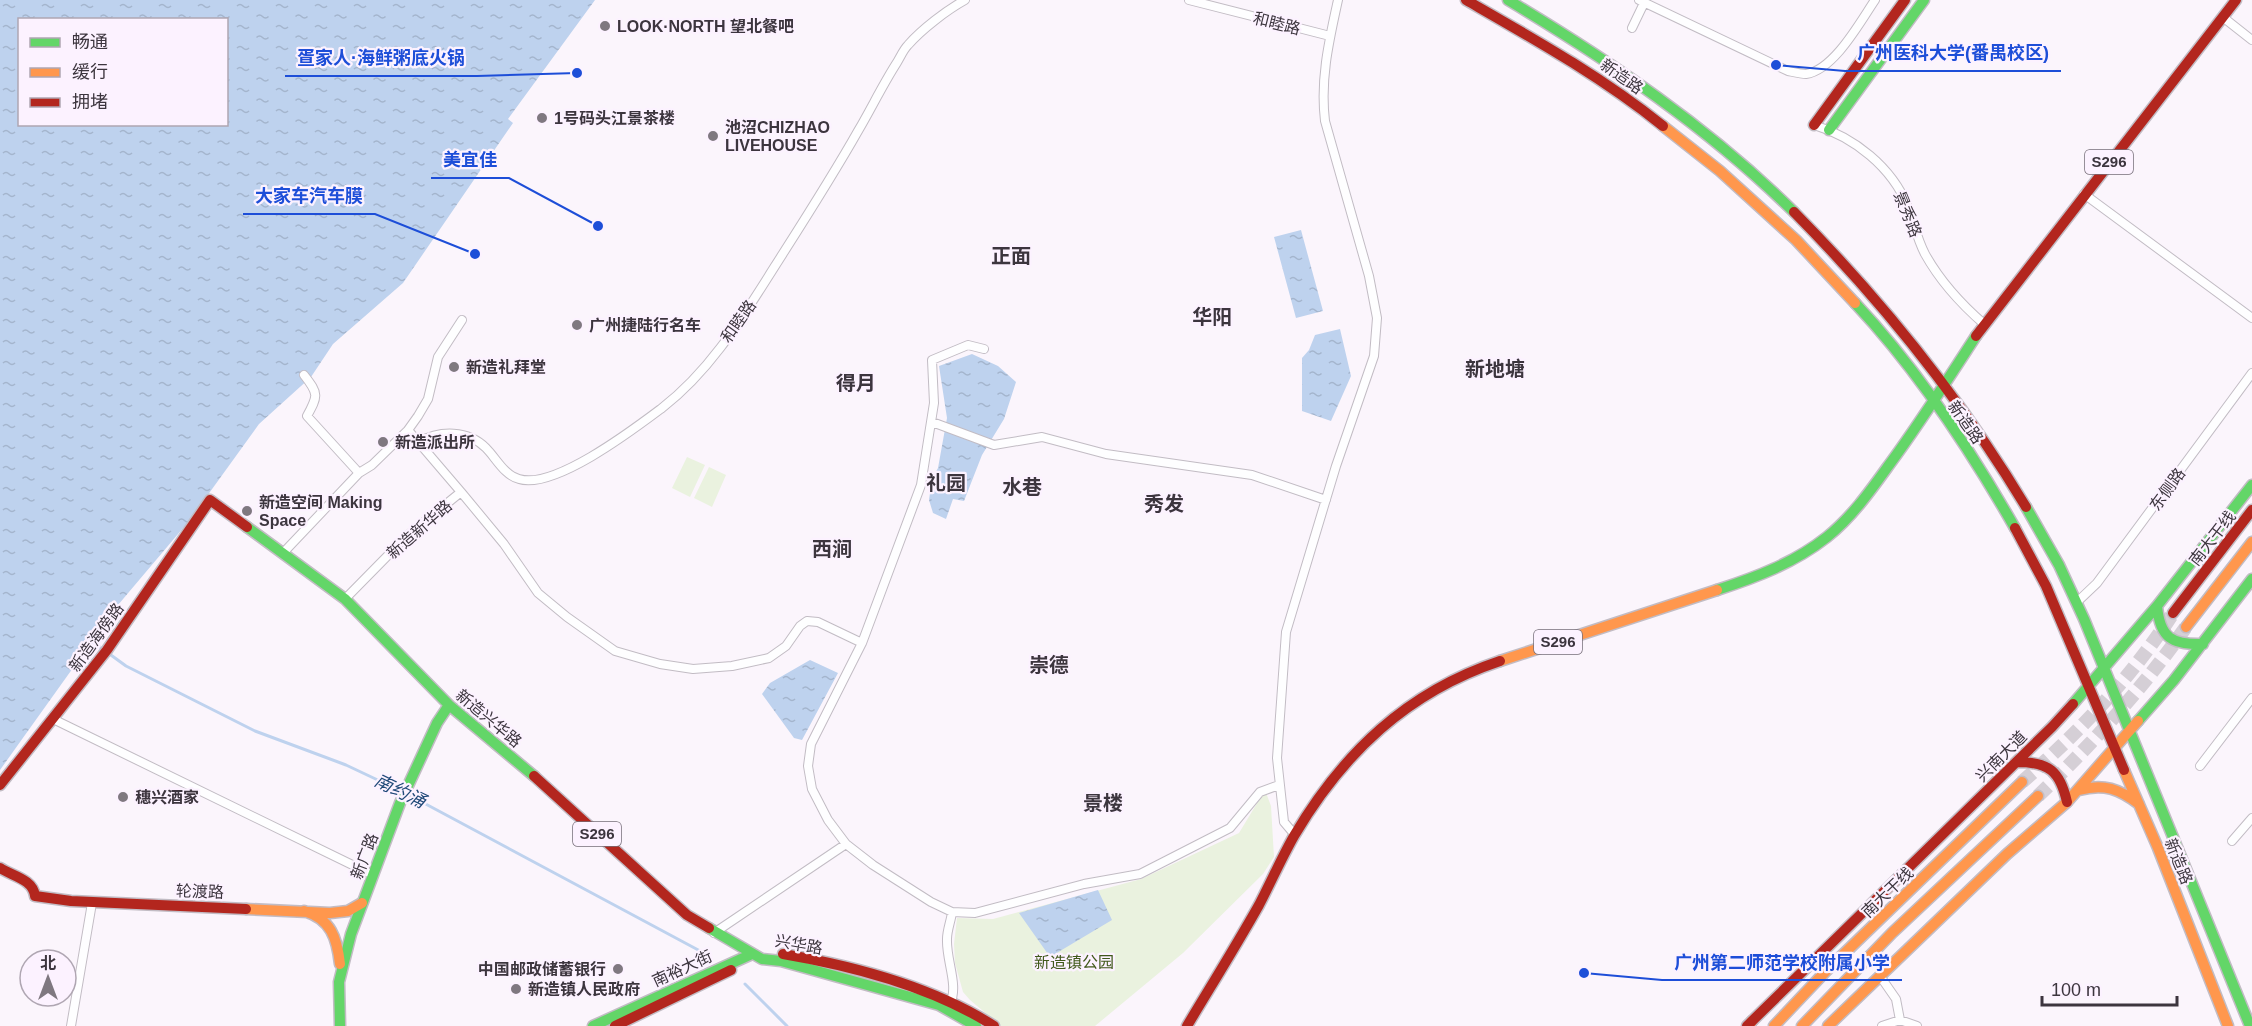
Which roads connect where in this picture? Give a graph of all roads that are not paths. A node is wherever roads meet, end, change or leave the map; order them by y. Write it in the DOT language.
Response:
graph roads {
  1 [pos="965,0"];
  2 [pos="1189,0"];
  3 [pos="1338,0"];
  4 [pos="1466,0"];
  5 [pos="1508,0"];
  6 [pos="1875,0"];
  7 [pos="1905,0"];
  8 [pos="1924,0"];
  9 [pos="2236,0"];
  10 [pos="1642,1"];
  11 [pos="2224,18"];
  12 [pos="1632,28"];
  13 [pos="1330,36"];
  14 [pos="2252,40"];
  15 [pos="1814,125"];
  16 [pos="1829,130"];
  17 [pos="2084,194"];
  18 [pos="2252,318"];
  19 [pos="462,320"];
  20 [pos="1983,324"];
  21 [pos="984,349"];
  22 [pos="2252,373"];
  23 [pos="304,375"];
  24 [pos="1945,384"];
  25 [pos="1933,401"];
  26 [pos="932,422"];
  27 [pos="408,430"];
  28 [pos="419,442"];
  29 [pos="359,473"];
  30 [pos="2252,485"];
  31 [pos="461,492"];
  32 [pos="210,500"];
  33 [pos="1326,500"];
  34 [pos="2252,510"];
  35 [pos="2252,542"];
  36 [pos="283,553"];
  37 [pos="2057,564"];
  38 [pos="2041,576"];
  39 [pos="2252,579"];
  40 [pos="345,599"];
  41 [pos="2077,602"];
  42 [pos="2157,606"];
  43 [pos="2173,613"];
  44 [pos="2186,627"];
  45 [pos="862,643"];
  46 [pos="2203,644"];
  47 [pos="2104,670"];
  48 [pos="2088,687"];
  49 [pos="2252,698"];
  50 [pos="449,705"];
  51 [pos="53,719"];
  52 [pos="2128,731"];
  53 [pos="2115,750"];
  54 [pos="2017,762"];
  55 [pos="2200,766"];
  56 [pos="2022,782"];
  57 [pos="1280,785"];
  58 [pos="0,786"];
  59 [pos="2079,790"];
  60 [pos="2038,796"];
  61 [pos="2067,802"];
  62 [pos="2139,805"];
  63 [pos="2252,818"];
  64 [pos="1295,836"];
  65 [pos="2232,841"];
  66 [pos="846,844"];
  67 [pos="0,868"];
  68 [pos="373,875"];
  69 [pos="92,903"];
  70 [pos="362,903"];
  71 [pos="304,911"];
  72 [pos="952,912"];
  73 [pos="714,933"];
  74 [pos="757,956"];
  75 [pos="341,974"];
  76 [pos="1880,976"];
  77 [pos="950,1004"];
  78 [pos="1900,1020"];
  79 [pos="1749,1024"];
  80 [pos="71,1026"];
  81 [pos="339,1026"];
  82 [pos="593,1026"];
  83 [pos="615,1026"];
  84 [pos="976,1026"];
  85 [pos="994,1026"];
  86 [pos="1187,1026"];
  87 [pos="1774,1026"];
  88 [pos="1802,1026"];
  89 [pos="1828,1026"];
  90 [pos="1882,1026"];
  91 [pos="1917,1026"];
  92 [pos="2228,1026"];
  93 [pos="2250,1026"];
  1 -- 28 [label="street, 和睦路"];
  2 -- 13 [label="street, 和睦路"];
  3 -- 13 [label="street"];
  4 -- 25 [label="main road, 新造路"];
  5 -- 24 [label="main road, 新造路"];
  6 -- 10 [label="street"];
  7 -- 15 [label="main road"];
  8 -- 16 [label="main road"];
  9 -- 11 [label="main road, S296"];
  10 -- 12 [label="street"];
  11 -- 14 [label="street"];
  11 -- 17 [label="main road, S296"];
  13 -- 33 [label="street"];
  15 -- 16 [label="street, 景秀路"];
  16 -- 20 [label="street, 景秀路"];
  17 -- 18 [label="street"];
  17 -- 20 [label="main road, S296"];
  19 -- 27 [label="street"];
  20 -- 24 [label="main road, S296"];
  21 -- 26 [label="street"];
  22 -- 41 [label="street, 东侧路"];
  23 -- 29 [label="street"];
  24 -- 25 [label="main road, S296"];
  24 -- 37 [label="main road, 新造路"];
  25 -- 38 [label="main road, 新造路"];
  25 -- 64 [label="main road, S296"];
  26 -- 33 [label="street"];
  26 -- 45 [label="street"];
  27 -- 28 [label="street, 新造新华路"];
  27 -- 29 [label="street"];
  28 -- 31 [label="street, 新造新华路"];
  29 -- 36 [label="street"];
  30 -- 42 [label="main road, 兴南大道"];
  31 -- 40 [label="street, 新造新华路"];
  31 -- 45 [label="street"];
  32 -- 36 [label="main road, 新造兴华路"];
  32 -- 51 [label="main road, 新造海傍路"];
  33 -- 57 [label="street"];
  34 -- 43 [label="main road, 南大干线"];
  35 -- 44 [label="main road, 南大干线"];
  36 -- 40 [label="main road, 新造兴华路"];
  37 -- 38 [label="main road"];
  37 -- 41 [label="main road, 新造路"];
  38 -- 48 [label="main road, 新造路"];
  39 -- 46 [label="main road"];
  40 -- 50 [label="main road, 新造兴华路"];
  41 -- 47 [label="main road, 新造路"];
  42 -- 46 [label="main road"];
  42 -- 47 [label="main road, 兴南大道"];
  45 -- 66 [label="street"];
  46 -- 52 [label="main road"];
  47 -- 48 [label="main road, 兴南大道"];
  47 -- 52 [label="main road, 新造路"];
  48 -- 53 [label="main road, 新造路"];
  48 -- 54 [label="main road, 兴南大道"];
  49 -- 55 [label="street"];
  50 -- 68 [label="main road, 新广路"];
  50 -- 73 [label="main road, 新造兴华路 / S296"];
  51 -- 58 [label="main road, 新造海傍路"];
  51 -- 68 [label="street"];
  52 -- 53 [label="main road"];
  52 -- 93 [label="main road, 新造路"];
  53 -- 59 [label="main road"];
  53 -- 62 [label="main road, 新造路"];
  54 -- 61 [label="main road"];
  54 -- 79 [label="main road, 兴南大道"];
  56 -- 87 [label="main road, 南大干线"];
  57 -- 64 [label="street"];
  57 -- 72 [label="street"];
  59 -- 61 [label="main road"];
  59 -- 62 [label="main road"];
  60 -- 88 [label="main road, 南大干线"];
  61 -- 76 [label="main road"];
  62 -- 92 [label="main road, 新造路"];
  63 -- 65 [label="street"];
  64 -- 86 [label="main road, S296"];
  66 -- 72 [label="street"];
  66 -- 73 [label="street"];
  67 -- 69 [label="main road, 轮渡路"];
  68 -- 70 [label="main road, 新广路"];
  69 -- 71 [label="main road, 轮渡路"];
  69 -- 80 [label="street"];
  70 -- 71 [label="main road, 轮渡路"];
  70 -- 75 [label="main road, 新广路"];
  71 -- 75 [label="main road"];
  72 -- 77 [label="street"];
  73 -- 74 [label="main road, 新造兴华路 / S296"];
  74 -- 77 [label="main road, 兴华路 / S296"];
  74 -- 82 [label="main road, 南裕大街"];
  74 -- 83 [label="main road, 南裕大街"];
  75 -- 81 [label="main road, 新广路"];
  76 -- 78 [label="street"];
  76 -- 89 [label="main road"];
  77 -- 84 [label="main road, 兴华路 / S296"];
  77 -- 85 [label="main road, 兴华路 / S296"];
  78 -- 90 [label="street"];
  78 -- 91 [label="street"];
}
